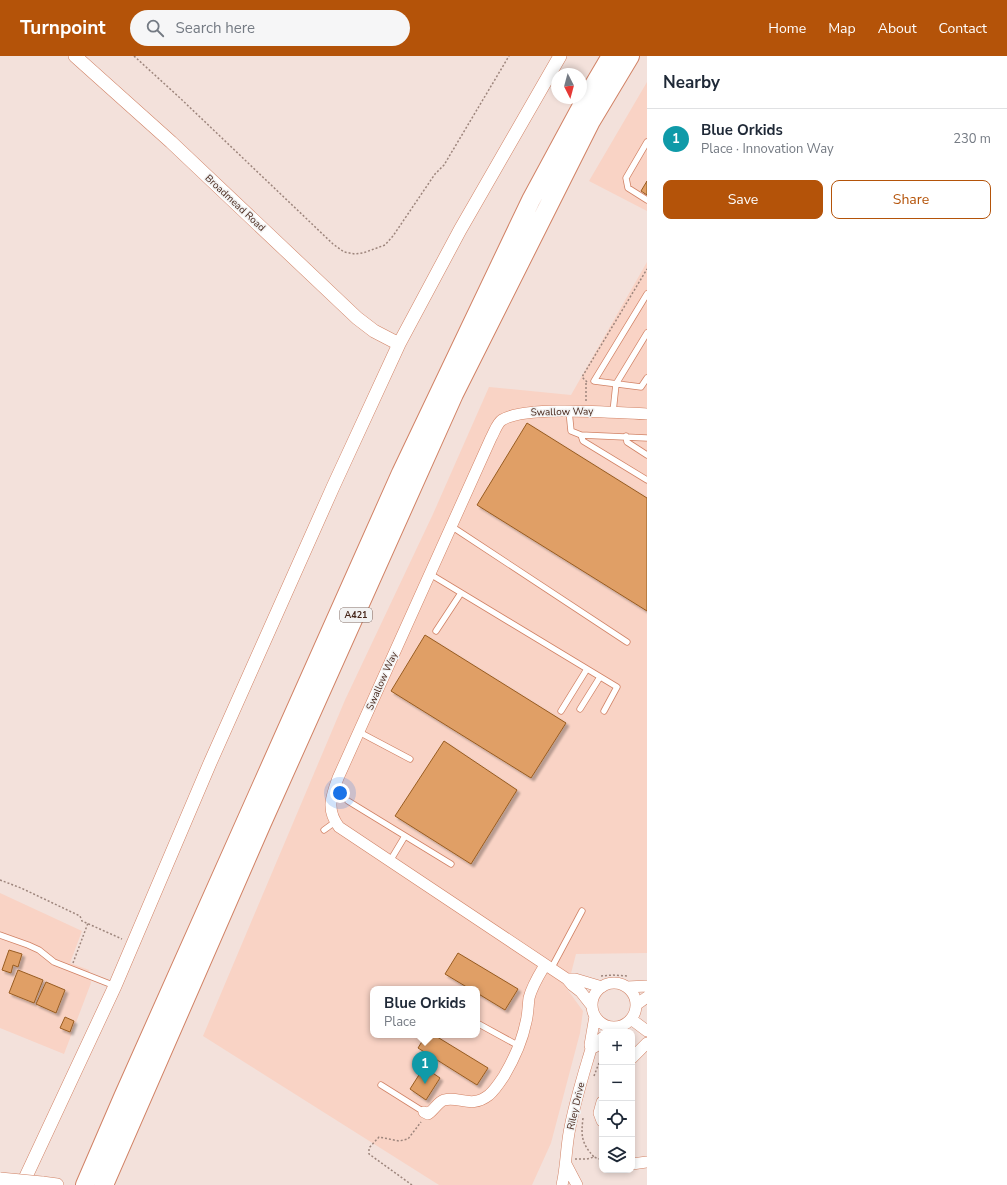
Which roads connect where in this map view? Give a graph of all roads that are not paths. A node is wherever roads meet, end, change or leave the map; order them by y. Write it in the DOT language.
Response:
graph roads {
  1 [pos="75,56"];
  2 [pos="560,56"];
  3 [pos="611,56"];
  4 [pos="630,56"];
  5 [pos="647,142"];
  6 [pos="647,200"];
  7 [pos="647,294"];
  8 [pos="647,333"];
  9 [pos="399,344"];
  10 [pos="647,378"];
  11 [pos="616,384"];
  12 [pos="569,412"];
  13 [pos="613,412"];
  14 [pos="647,414"];
  15 [pos="581,434"];
  16 [pos="626,436"];
  17 [pos="647,438"];
  18 [pos="647,455"];
  19 [pos="647,480"];
  20 [pos="451,526"];
  21 [pos="430,574"];
  22 [pos="460,593"];
  23 [pos="436,631"];
  24 [pos="627,642"];
  25 [pos="587,669"];
  26 [pos="600,677"];
  27 [pos="580,709"];
  28 [pos="604,710"];
  29 [pos="561,711"];
  30 [pos="359,732"];
  31 [pos="410,759"];
  32 [pos="348,801"];
  33 [pos="335,822"];
  34 [pos="324,830"];
  35 [pos="405,836"];
  36 [pos="390,860"];
  37 [pos="451,864"];
  38 [pos="582,911"];
  39 [pos="0,935"];
  40 [pos="548,967"];
  41 [pos="567,979"];
  42 [pos="602,982"];
  43 [pos="628,982"];
  44 [pos="115,986"];
  45 [pos="647,986"];
  46 [pos="647,997"];
  47 [pos="636,1005"];
  48 [pos="594,1011"];
  49 [pos="631,1019"];
  50 [pos="480,1025"];
  51 [pos="612,1029"];
  52 [pos="647,1031"];
  53 [pos="599,1042"];
  54 [pos="647,1043"];
  55 [pos="520,1046"];
  56 [pos="591,1049"];
  57 [pos="635,1055"];
  58 [pos="381,1085"];
  59 [pos="426,1113"];
  60 [pos="570,1161"];
  61 [pos="647,1162"];
  62 [pos="635,1164"];
  63 [pos="0,1179"];
  64 [pos="22,1185"];
  65 [pos="57,1185"];
  66 [pos="85,1185"];
  67 [pos="104,1185"];
  68 [pos="562,1185"];
  69 [pos="577,1185"];
  1 -- 9 [label="street, Broadmead Road"];
  2 -- 9 [label="street"];
  3 -- 66 [label="highway, A421"];
  4 -- 67 [label="highway, A421"];
  5 -- 6 [label="lane"];
  7 -- 11 [label="lane"];
  8 -- 11 [label="lane"];
  9 -- 44 [label="street"];
  10 -- 11 [label="lane"];
  11 -- 13 [label="lane"];
  12 -- 13 [label="street, Swallow Way"];
  12 -- 15 [label="lane"];
  12 -- 20 [label="street, Swallow Way"];
  13 -- 14 [label="street, Swallow Way"];
  15 -- 16 [label="lane"];
  15 -- 19 [label="lane"];
  16 -- 17 [label="lane"];
  16 -- 18 [label="lane"];
  20 -- 21 [label="street, Swallow Way"];
  20 -- 24 [label="lane"];
  21 -- 22 [label="lane"];
  21 -- 30 [label="street, Swallow Way"];
  22 -- 23 [label="lane"];
  22 -- 25 [label="lane"];
  25 -- 26 [label="lane"];
  25 -- 29 [label="lane"];
  26 -- 27 [label="lane"];
  26 -- 28 [label="lane"];
  30 -- 31 [label="lane"];
  30 -- 33 [label="street, Swallow Way"];
  32 -- 35 [label="lane"];
  33 -- 34 [label="lane"];
  33 -- 36 [label="street"];
  35 -- 36 [label="lane"];
  35 -- 37 [label="lane"];
  36 -- 40 [label="street"];
  38 -- 40 [label="lane"];
  39 -- 44 [label="lane"];
  40 -- 41 [label="street"];
  40 -- 55 [label="street"];
  41 -- 42 [label="street"];
  41 -- 48 [label="street"];
  42 -- 43 [label="street"];
  42 -- 48 [label="street"];
  43 -- 45 [label="street"];
  43 -- 47 [label="street"];
  44 -- 64 [label="street"];
  46 -- 47 [label="street"];
  47 -- 49 [label="street"];
  48 -- 51 [label="street"];
  48 -- 56 [label="street, Riley Drive"];
  49 -- 51 [label="street"];
  49 -- 52 [label="street"];
  50 -- 55 [label="lane"];
  53 -- 56 [label="street, Riley Drive"];
  54 -- 57 [label="street"];
  55 -- 59 [label="street"];
  56 -- 60 [label="street, Riley Drive"];
  58 -- 59 [label="lane"];
  60 -- 68 [label="street, Riley Drive"];
  60 -- 69 [label="street"];
  61 -- 62 [label="street"];
  63 -- 65 [label="street, bridge"];
}
